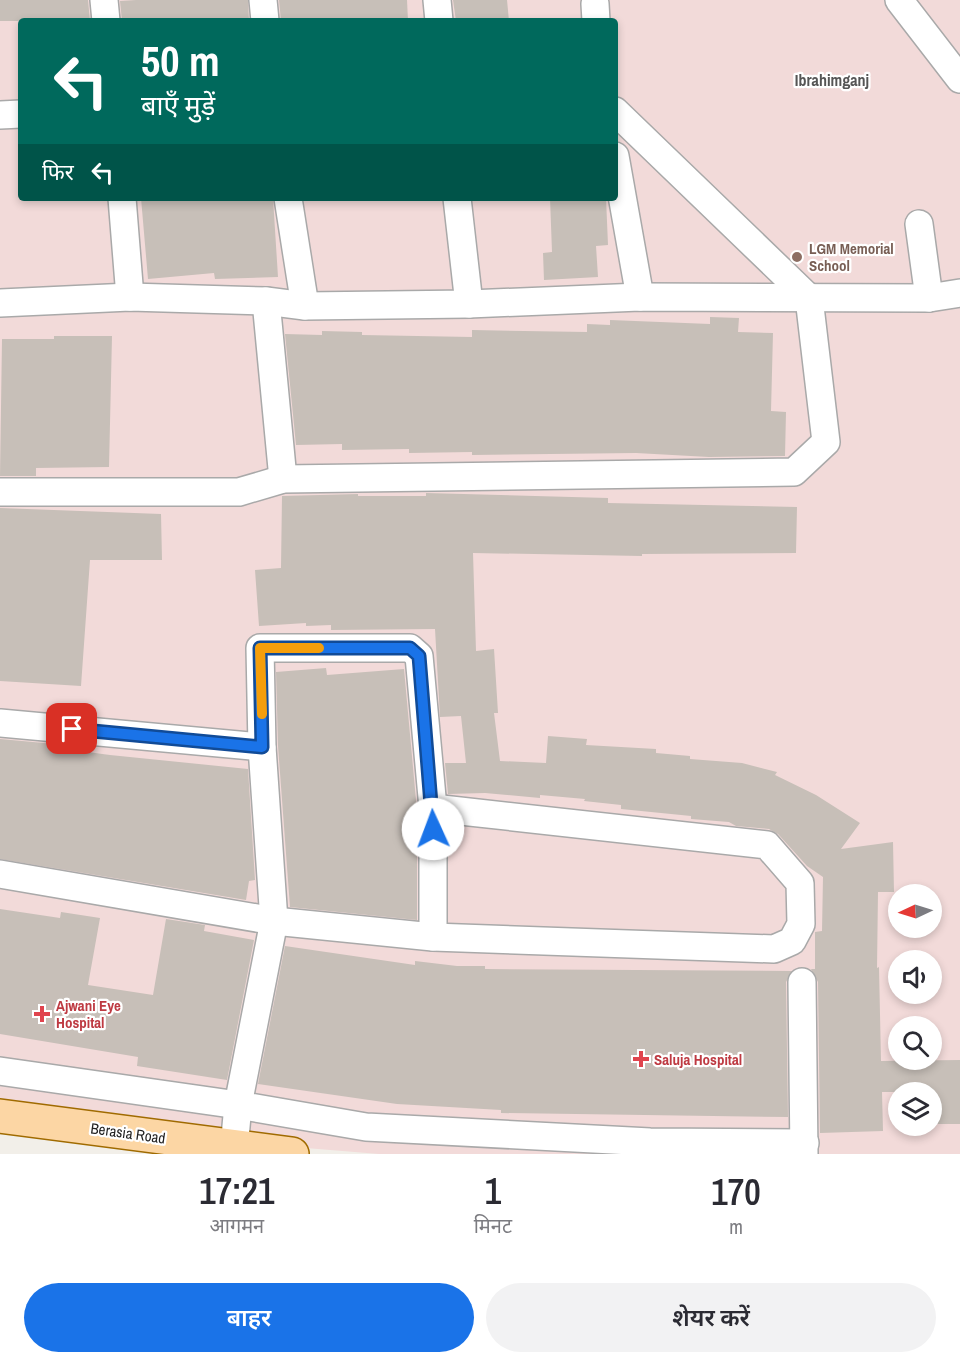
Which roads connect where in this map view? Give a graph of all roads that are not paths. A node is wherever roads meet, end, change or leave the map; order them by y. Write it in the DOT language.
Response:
graph roads {
  1 [pos="105,0"];
  2 [pos="263,0"];
  3 [pos="437,0"];
  4 [pos="899,0"];
  5 [pos="106,18"];
  6 [pos="265,18"];
  7 [pos="439,18"];
  8 [pos="960,79"];
  9 [pos="18,114"];
  10 [pos="618,114"];
  11 [pos="0,115"];
  12 [pos="618,173"];
  13 [pos="122,201"];
  14 [pos="288,201"];
  15 [pos="457,201"];
  16 [pos="919,224"];
  17 [pos="960,293"];
  18 [pos="130,297"];
  19 [pos="640,297"];
  20 [pos="808,298"];
  21 [pos="928,298"];
  22 [pos="266,301"];
  23 [pos="0,303"];
  24 [pos="469,304"];
  25 [pos="304,306"];
  26 [pos="283,479"];
  27 [pos="0,492"];
  28 [pos="0,723"];
  29 [pos="262,747"];
  30 [pos="433,808"];
  31 [pos="0,874"];
  32 [pos="274,921"];
  33 [pos="434,937"];
  34 [pos="802,982"];
  35 [pos="0,1071"];
  36 [pos="238,1105"];
  37 [pos="0,1116"];
  38 [pos="234,1148"];
  39 [pos="804,1149"];
  40 [pos="292,1154"];
  1 -- 5 [label="street"];
  2 -- 6 [label="street"];
  3 -- 7 [label="street"];
  4 -- 8 [label="street"];
  9 -- 11 [label="street"];
  10 -- 20 [label="street"];
  12 -- 19 [label="street"];
  13 -- 18 [label="street"];
  14 -- 25 [label="street"];
  15 -- 24 [label="street"];
  16 -- 21 [label="street"];
  17 -- 21 [label="street"];
  18 -- 22 [label="street"];
  18 -- 23 [label="street"];
  19 -- 20 [label="street"];
  19 -- 24 [label="street"];
  20 -- 21 [label="street"];
  20 -- 26 [label="street"];
  22 -- 25 [label="street"];
  22 -- 26 [label="street"];
  24 -- 25 [label="street"];
  26 -- 27 [label="street"];
  28 -- 29 [label="street"];
  29 -- 30 [label="street"];
  29 -- 32 [label="street"];
  30 -- 33 [label="street"];
  30 -- 33 [label="street"];
  31 -- 32 [label="street"];
  32 -- 33 [label="street"];
  32 -- 36 [label="street"];
  34 -- 39 [label="street"];
  35 -- 36 [label="street"];
  36 -- 38 [label="street"];
  36 -- 39 [label="street"];
  37 -- 38 [label="main road, Berasia Road"];
  38 -- 40 [label="main road, Berasia Road"];
}
